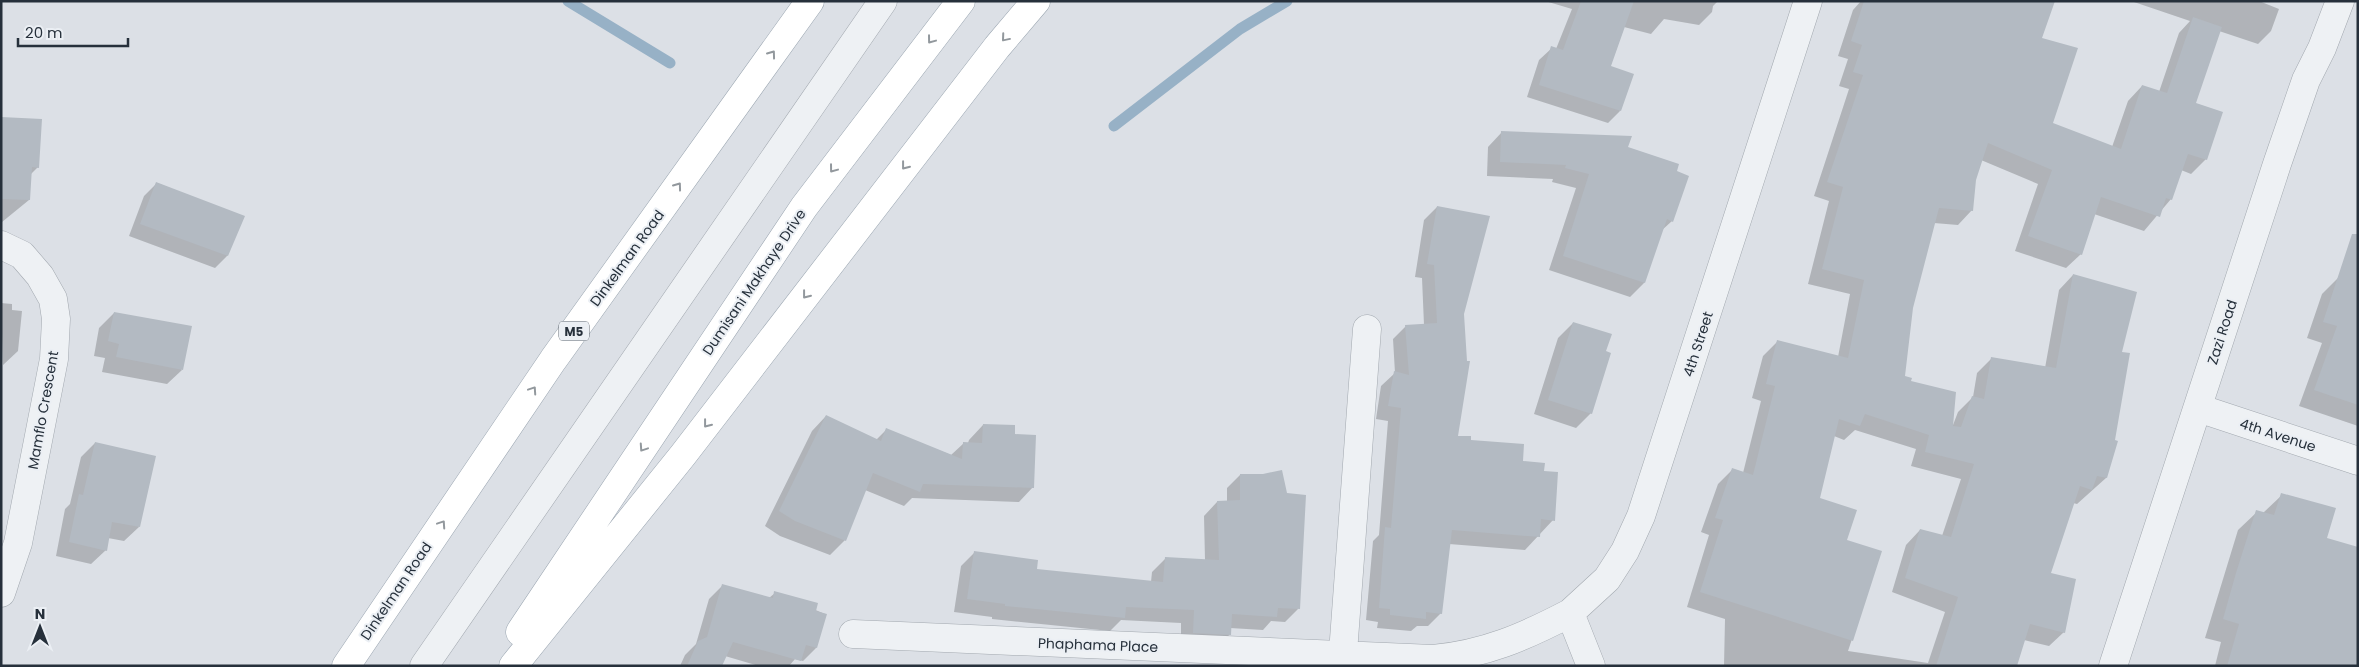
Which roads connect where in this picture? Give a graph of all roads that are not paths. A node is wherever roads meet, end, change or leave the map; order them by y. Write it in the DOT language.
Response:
graph roads {
  1 [pos="810,1"];
  2 [pos="883,1"];
  3 [pos="961,1"];
  4 [pos="1036,1"];
  5 [pos="1808,1"];
  6 [pos="2340,1"];
  7 [pos="1,245"];
  8 [pos="1367,329"];
  9 [pos="2198,408"];
  10 [pos="2358,461"];
  11 [pos="1,593"];
  12 [pos="1570,613"];
  13 [pos="853,634"];
  14 [pos="1343,653"];
  15 [pos="346,666"];
  16 [pos="424,666"];
  17 [pos="496,666"];
  18 [pos="513,666"];
  19 [pos="1591,666"];
  20 [pos="2113,666"];
  15 -- 1 [label="main road, Dinkelman Road / M5, one-way"];
  2 -- 16 [label="street"];
  3 -- 17 [label="main road, Dumisani Makhaye Drive, one-way"];
  4 -- 18 [label="main road, one-way"];
  5 -- 12 [label="street, 4th Street"];
  6 -- 9 [label="street, Zazi Road"];
  7 -- 11 [label="street, Mamflo Crescent"];
  8 -- 14 [label="street"];
  9 -- 10 [label="street, 4th Avenue"];
  9 -- 20 [label="street, Zazi Road"];
  12 -- 14 [label="street, Phaphama Place"];
  12 -- 19 [label="street"];
  13 -- 14 [label="street, Phaphama Place"];
}
